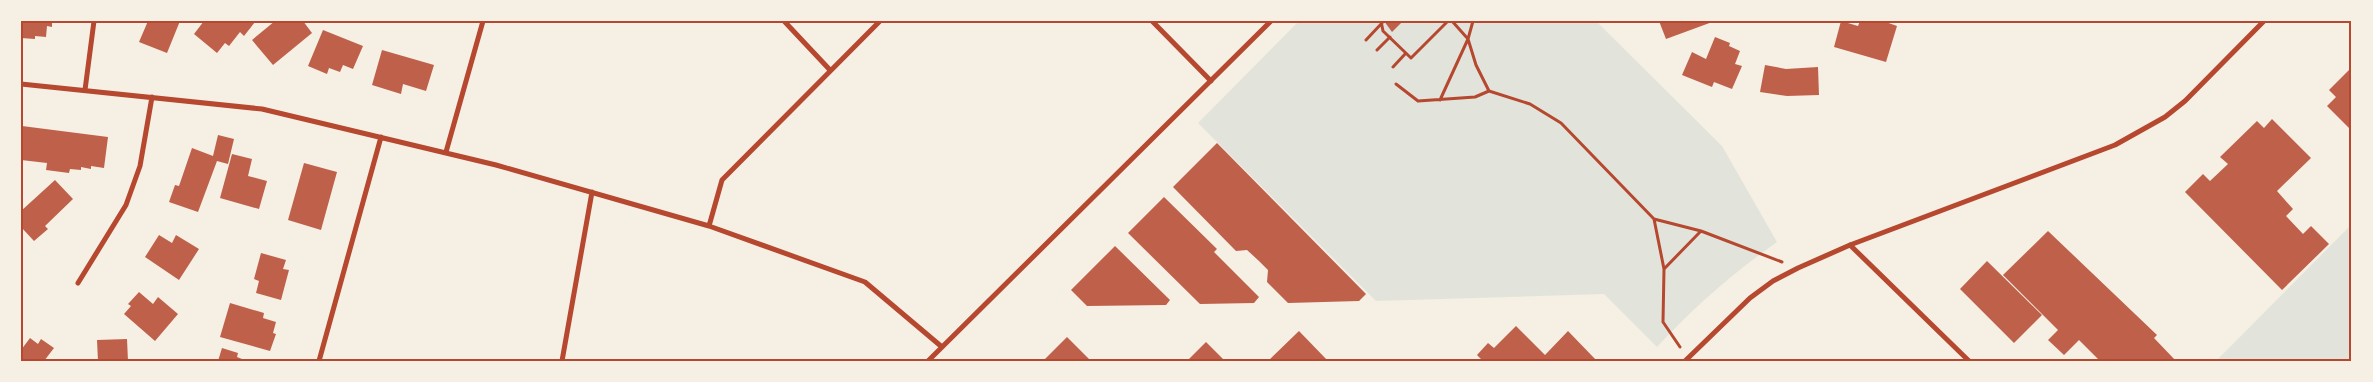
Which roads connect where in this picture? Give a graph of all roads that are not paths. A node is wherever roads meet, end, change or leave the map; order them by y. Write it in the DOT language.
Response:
graph roads {
  1 [pos="94,21"];
  2 [pos="483,21"];
  3 [pos="784,21"];
  4 [pos="880,21"];
  5 [pos="1152,21"];
  6 [pos="1271,21"];
  7 [pos="2264,21"];
  8 [pos="830,70"];
  9 [pos="1211,81"];
  10 [pos="21,84"];
  11 [pos="85,90"];
  12 [pos="152,97"];
  13 [pos="381,137"];
  14 [pos="446,152"];
  15 [pos="592,192"];
  16 [pos="709,226"];
  17 [pos="1850,245"];
  18 [pos="78,283"];
  19 [pos="942,347"];
  20 [pos="1687,359"];
  21 [pos="319,361"];
  22 [pos="562,361"];
  23 [pos="928,361"];
  24 [pos="1969,361"];
  1 -- 11 [label="street"];
  2 -- 14 [label="street"];
  3 -- 8 [label="street"];
  4 -- 8 [label="street"];
  5 -- 9 [label="street"];
  6 -- 9 [label="street"];
  7 -- 17 [label="street"];
  8 -- 16 [label="street"];
  9 -- 19 [label="street"];
  10 -- 11 [label="street"];
  11 -- 12 [label="street"];
  12 -- 13 [label="street"];
  12 -- 18 [label="street"];
  13 -- 14 [label="street"];
  13 -- 21 [label="street"];
  14 -- 15 [label="street"];
  15 -- 16 [label="street"];
  15 -- 22 [label="street"];
  16 -- 19 [label="street"];
  17 -- 20 [label="street"];
  17 -- 24 [label="street"];
  19 -- 23 [label="street"];
}
